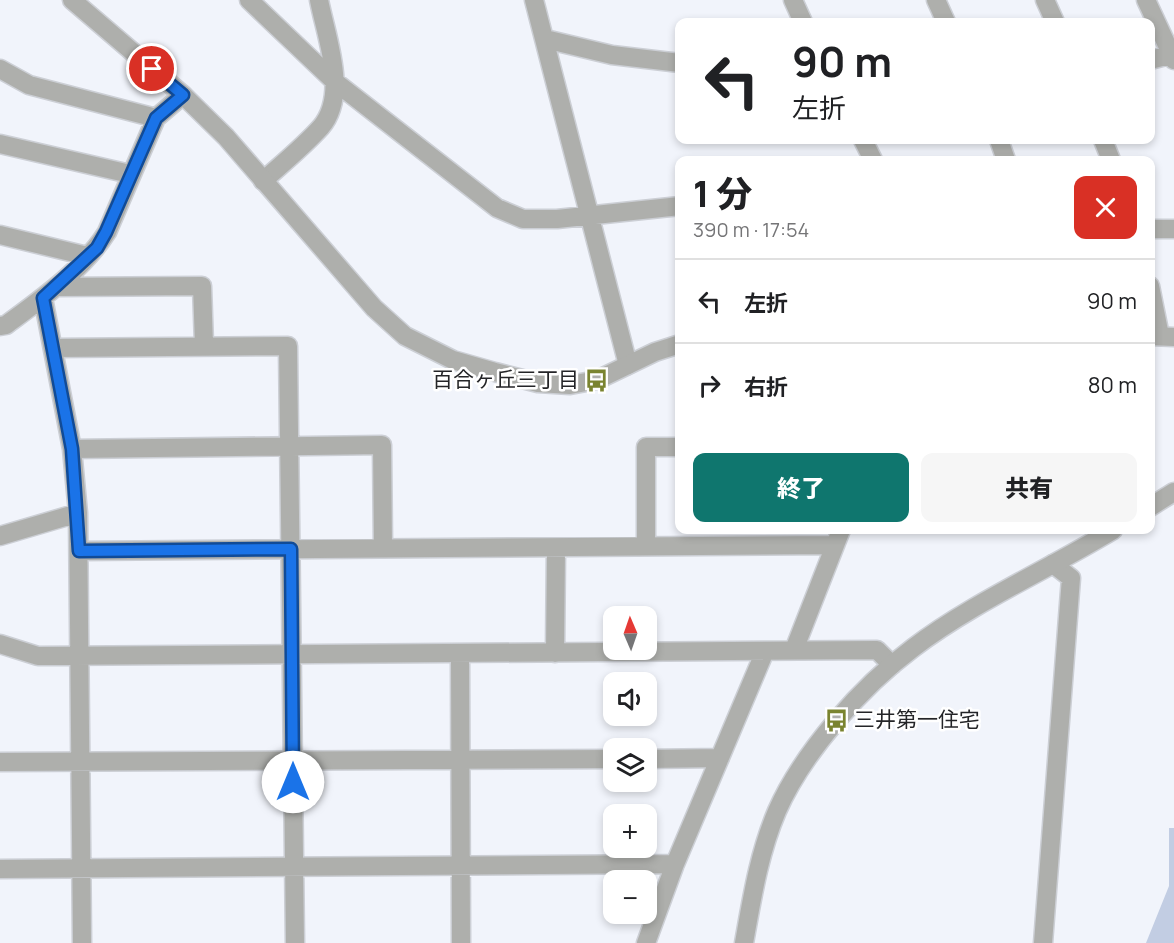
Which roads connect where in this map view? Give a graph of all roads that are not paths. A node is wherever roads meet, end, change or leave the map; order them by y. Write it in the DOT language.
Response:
graph roads {
  1 [pos="72,0"];
  2 [pos="249,0"];
  3 [pos="319,0"];
  4 [pos="534,0"];
  5 [pos="792,0"];
  6 [pos="936,0"];
  7 [pos="1045,0"];
  8 [pos="1146,0"];
  9 [pos="801,18"];
  10 [pos="944,18"];
  11 [pos="1053,18"];
  12 [pos="1155,18"];
  13 [pos="1155,19"];
  14 [pos="545,39"];
  15 [pos="1173,56"];
  16 [pos="1155,59"];
  17 [pos="675,62"];
  18 [pos="0,69"];
  19 [pos="334,81"];
  20 [pos="183,95"];
  21 [pos="156,118"];
  22 [pos="0,144"];
  23 [pos="130,174"];
  24 [pos="263,181"];
  25 [pos="675,207"];
  26 [pos="588,216"];
  27 [pos="1155,229"];
  28 [pos="1174,229"];
  29 [pos="0,236"];
  30 [pos="87,256"];
  31 [pos="49,292"];
  32 [pos="1155,307"];
  33 [pos="0,326"];
  34 [pos="1162,336"];
  35 [pos="204,345"];
  36 [pos="675,346"];
  37 [pos="54,348"];
  38 [pos="628,365"];
  39 [pos="290,444"];
  40 [pos="675,447"];
  41 [pos="72,449"];
  42 [pos="1174,492"];
  43 [pos="1155,504"];
  44 [pos="78,513"];
  45 [pos="1106,534"];
  46 [pos="0,536"];
  47 [pos="837,537"];
  48 [pos="646,546"];
  49 [pos="383,548"];
  50 [pos="556,548"];
  51 [pos="291,549"];
  52 [pos="79,551"];
  53 [pos="1053,564"];
  54 [pos="0,644"];
  55 [pos="794,650"];
  56 [pos="765,651"];
  57 [pos="555,653"];
  58 [pos="292,655"];
  59 [pos="460,655"];
  60 [pos="80,656"];
  61 [pos="892,665"];
  62 [pos="603,759"];
  63 [pos="657,759"];
  64 [pos="720,759"];
  65 [pos="460,760"];
  66 [pos="293,761"];
  67 [pos="0,762"];
  68 [pos="80,762"];
  69 [pos="675,864"];
  70 [pos="460,865"];
  71 [pos="294,867"];
  72 [pos="81,868"];
  73 [pos="0,869"];
  74 [pos="82,943"];
  75 [pos="295,943"];
  76 [pos="461,943"];
  77 [pos="646,943"];
  78 [pos="744,943"];
  79 [pos="1043,943"];
  1 -- 20 [label="street"];
  2 -- 19 [label="street"];
  3 -- 19 [label="street"];
  4 -- 14 [label="street"];
  5 -- 9 [label="street"];
  6 -- 10 [label="street"];
  7 -- 11 [label="street"];
  8 -- 12 [label="street"];
  13 -- 15 [label="street"];
  14 -- 17 [label="street"];
  14 -- 26 [label="street"];
  15 -- 16 [label="street"];
  18 -- 21 [label="street"];
  19 -- 24 [label="street"];
  19 -- 26 [label="street"];
  20 -- 21 [label="street"];
  20 -- 24 [label="street"];
  21 -- 23 [label="street"];
  22 -- 23 [label="street"];
  23 -- 30 [label="street"];
  24 -- 38 [label="street"];
  25 -- 26 [label="street"];
  26 -- 38 [label="street"];
  27 -- 28 [label="street"];
  29 -- 30 [label="street"];
  30 -- 31 [label="street"];
  31 -- 33 [label="street"];
  31 -- 35 [label="street"];
  31 -- 37 [label="street"];
  32 -- 34 [label="street"];
  35 -- 37 [label="street"];
  35 -- 39 [label="street"];
  36 -- 38 [label="street"];
  37 -- 41 [label="street"];
  39 -- 41 [label="street"];
  39 -- 49 [label="street"];
  39 -- 51 [label="street"];
  40 -- 48 [label="street"];
  41 -- 44 [label="street"];
  42 -- 43 [label="street"];
  44 -- 46 [label="street"];
  44 -- 52 [label="street"];
  45 -- 53 [label="street"];
  47 -- 48 [label="street"];
  47 -- 55 [label="street"];
  48 -- 50 [label="street"];
  49 -- 50 [label="street"];
  49 -- 51 [label="street"];
  50 -- 57 [label="street"];
  51 -- 52 [label="street"];
  51 -- 58 [label="street"];
  52 -- 60 [label="street"];
  53 -- 61 [label="street"];
  53 -- 79 [label="street"];
  54 -- 60 [label="street"];
  55 -- 56 [label="street"];
  55 -- 61 [label="street"];
  56 -- 57 [label="street"];
  56 -- 64 [label="street"];
  57 -- 59 [label="street"];
  58 -- 59 [label="street"];
  58 -- 60 [label="street"];
  58 -- 66 [label="street"];
  59 -- 65 [label="street"];
  60 -- 68 [label="street"];
  61 -- 78 [label="street"];
  62 -- 65 [label="street"];
  63 -- 64 [label="street"];
  64 -- 69 [label="street"];
  65 -- 66 [label="street"];
  65 -- 70 [label="street"];
  66 -- 68 [label="street"];
  66 -- 71 [label="street"];
  67 -- 68 [label="street"];
  68 -- 72 [label="street"];
  69 -- 70 [label="street"];
  69 -- 77 [label="street"];
  70 -- 71 [label="street"];
  70 -- 76 [label="street"];
  71 -- 72 [label="street"];
  71 -- 75 [label="street"];
  72 -- 73 [label="street"];
  72 -- 74 [label="street"];
}
